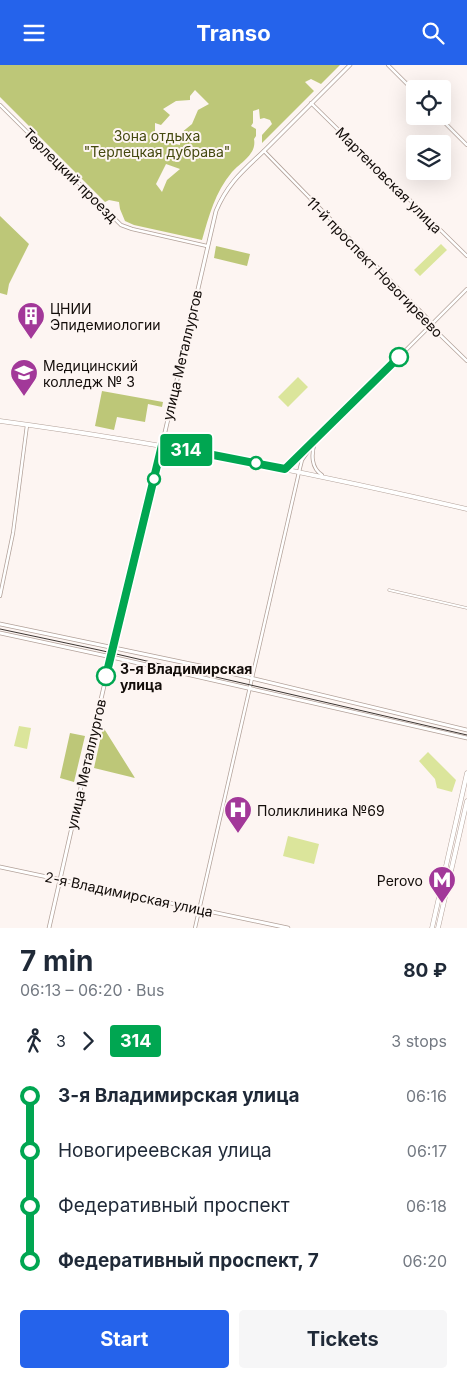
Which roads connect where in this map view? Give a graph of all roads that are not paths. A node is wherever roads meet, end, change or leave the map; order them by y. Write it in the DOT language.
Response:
graph roads {
  1 [pos="350,65"];
  2 [pos="388,65"];
  3 [pos="406,83"];
  4 [pos="312,103"];
  5 [pos="0,105"];
  6 [pos="447,125"];
  7 [pos="467,145"];
  8 [pos="264,151"];
  9 [pos="207,247"];
  10 [pos="467,256"];
  11 [pos="467,289"];
  12 [pos="431,325"];
  13 [pos="467,361"];
  14 [pos="0,421"];
  15 [pos="28,425"];
  16 [pos="315,441"];
  17 [pos="162,445"];
  18 [pos="285,469"];
  19 [pos="299,472"];
  20 [pos="326,477"];
  21 [pos="467,509"];
  22 [pos="389,590"];
  23 [pos="0,596"];
  24 [pos="467,608"];
  25 [pos="0,624"];
  26 [pos="0,633"];
  27 [pos="113,648"];
  28 [pos="111,657"];
  29 [pos="252,678"];
  30 [pos="249,688"];
  31 [pos="467,730"];
  32 [pos="467,738"];
  33 [pos="467,773"];
  34 [pos="467,801"];
  35 [pos="0,867"];
  36 [pos="60,881"];
  37 [pos="200,909"];
  38 [pos="49,928"];
  39 [pos="195,928"];
  40 [pos="288,928"];
  41 [pos="432,928"];
  42 [pos="438,928"];
  1 -- 4 [label="street, улица Металлургов"];
  2 -- 3 [label="street"];
  4 -- 8 [label="street, улица Металлургов"];
  4 -- 10 [label="street, Мартеновская улица"];
  5 -- 9 [label="street, Терлецкий проезд"];
  6 -- 7 [label="street"];
  8 -- 9 [label="street, улица Металлургов"];
  8 -- 12 [label="street, 11-й проспект Новогиреево"];
  9 -- 17 [label="street, улица Металлургов"];
  11 -- 12 [label="street"];
  12 -- 13 [label="street, 11-й проспект Новогиреево"];
  12 -- 16 [label="street"];
  14 -- 15 [label="main road"];
  15 -- 17 [label="main road"];
  15 -- 23 [label="street"];
  16 -- 18 [label="street"];
  16 -- 19 [label="street"];
  16 -- 20 [label="street"];
  17 -- 18 [label="main road"];
  17 -- 27 [label="street, улица Металлургов"];
  18 -- 19 [label="main road"];
  19 -- 20 [label="main road"];
  19 -- 29 [label="street"];
  20 -- 21 [label="main road"];
  22 -- 24 [label="street"];
  25 -- 27 [label="street"];
  26 -- 28 [label="street"];
  27 -- 28 [label="street, улица Металлургов"];
  27 -- 29 [label="street"];
  28 -- 30 [label="street"];
  28 -- 36 [label="street, улица Металлургов"];
  29 -- 30 [label="street"];
  29 -- 31 [label="street"];
  30 -- 32 [label="street"];
  30 -- 37 [label="street"];
  33 -- 41 [label="main road"];
  34 -- 42 [label="main road"];
  35 -- 36 [label="street, 2-я Владимирская улица"];
  36 -- 37 [label="street, 2-я Владимирская улица"];
  36 -- 38 [label="street, улица Металлургов"];
  37 -- 39 [label="street"];
  37 -- 40 [label="street, 2-я Владимирская улица"];
}
